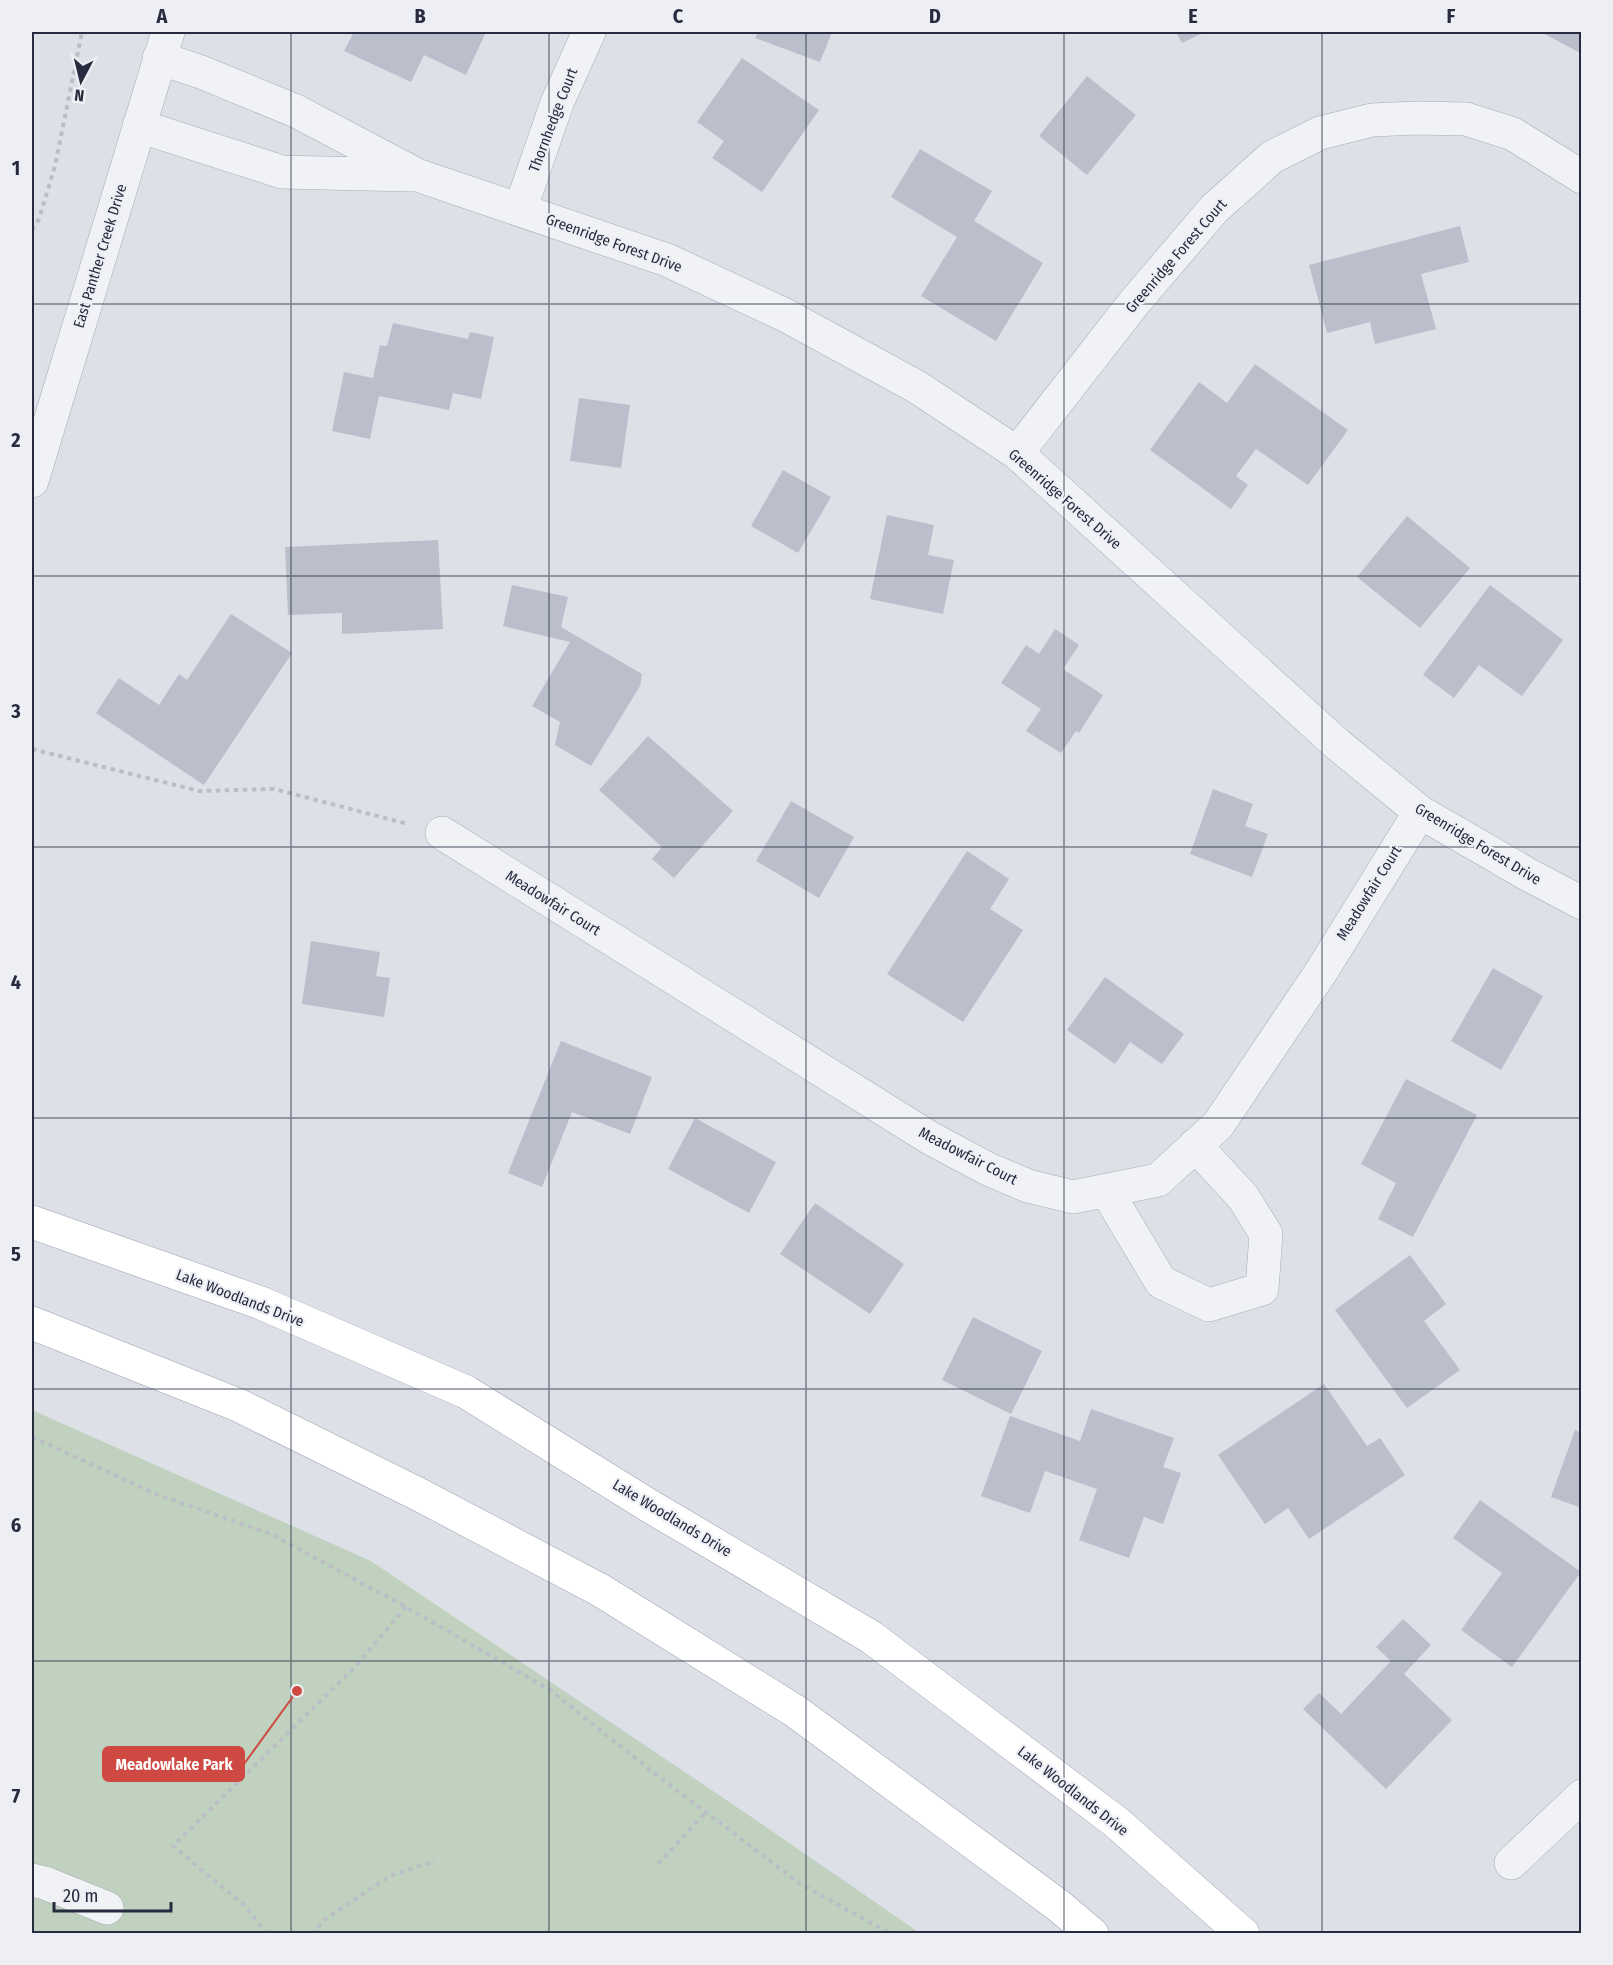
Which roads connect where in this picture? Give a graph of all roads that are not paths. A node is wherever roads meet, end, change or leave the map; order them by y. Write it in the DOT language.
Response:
graph roads {
  1 [pos="589,32"];
  2 [pos="164,45"];
  3 [pos="139,126"];
  4 [pos="417,175"];
  5 [pos="1581,177"];
  6 [pos="520,210"];
  7 [pos="1017,453"];
  8 [pos="33,474"];
  9 [pos="1420,812"];
  10 [pos="442,833"];
  11 [pos="1581,903"];
  12 [pos="1195,1145"];
  13 [pos="1106,1190"];
  14 [pos="32,1222"];
  15 [pos="32,1323"];
  16 [pos="1581,1796"];
  17 [pos="1511,1863"];
  18 [pos="32,1880"];
  19 [pos="107,1908"];
  20 [pos="1092,1934"];
  21 [pos="1243,1934"];
  1 -- 6 [label="street, Thornhedge Court"];
  2 -- 3 [label="street, East Panther Creek Drive"];
  2 -- 4 [label="street, Greenridge Forest Drive"];
  3 -- 4 [label="street, Greenridge Forest Drive"];
  3 -- 8 [label="street, East Panther Creek Drive"];
  4 -- 6 [label="street, Greenridge Forest Drive"];
  5 -- 7 [label="street, Greenridge Forest Court"];
  6 -- 7 [label="street, Greenridge Forest Drive"];
  7 -- 9 [label="street, Greenridge Forest Drive"];
  9 -- 11 [label="street, Greenridge Forest Drive"];
  9 -- 12 [label="street, Meadowfair Court"];
  10 -- 13 [label="street, Meadowfair Court"];
  12 -- 13 [label="street, Meadowfair Court"];
  12 -- 13 [label="street"];
  14 -- 21 [label="main road, Lake Woodlands Drive"];
  15 -- 20 [label="main road"];
  16 -- 17 [label="street"];
  18 -- 19 [label="street"];
}
